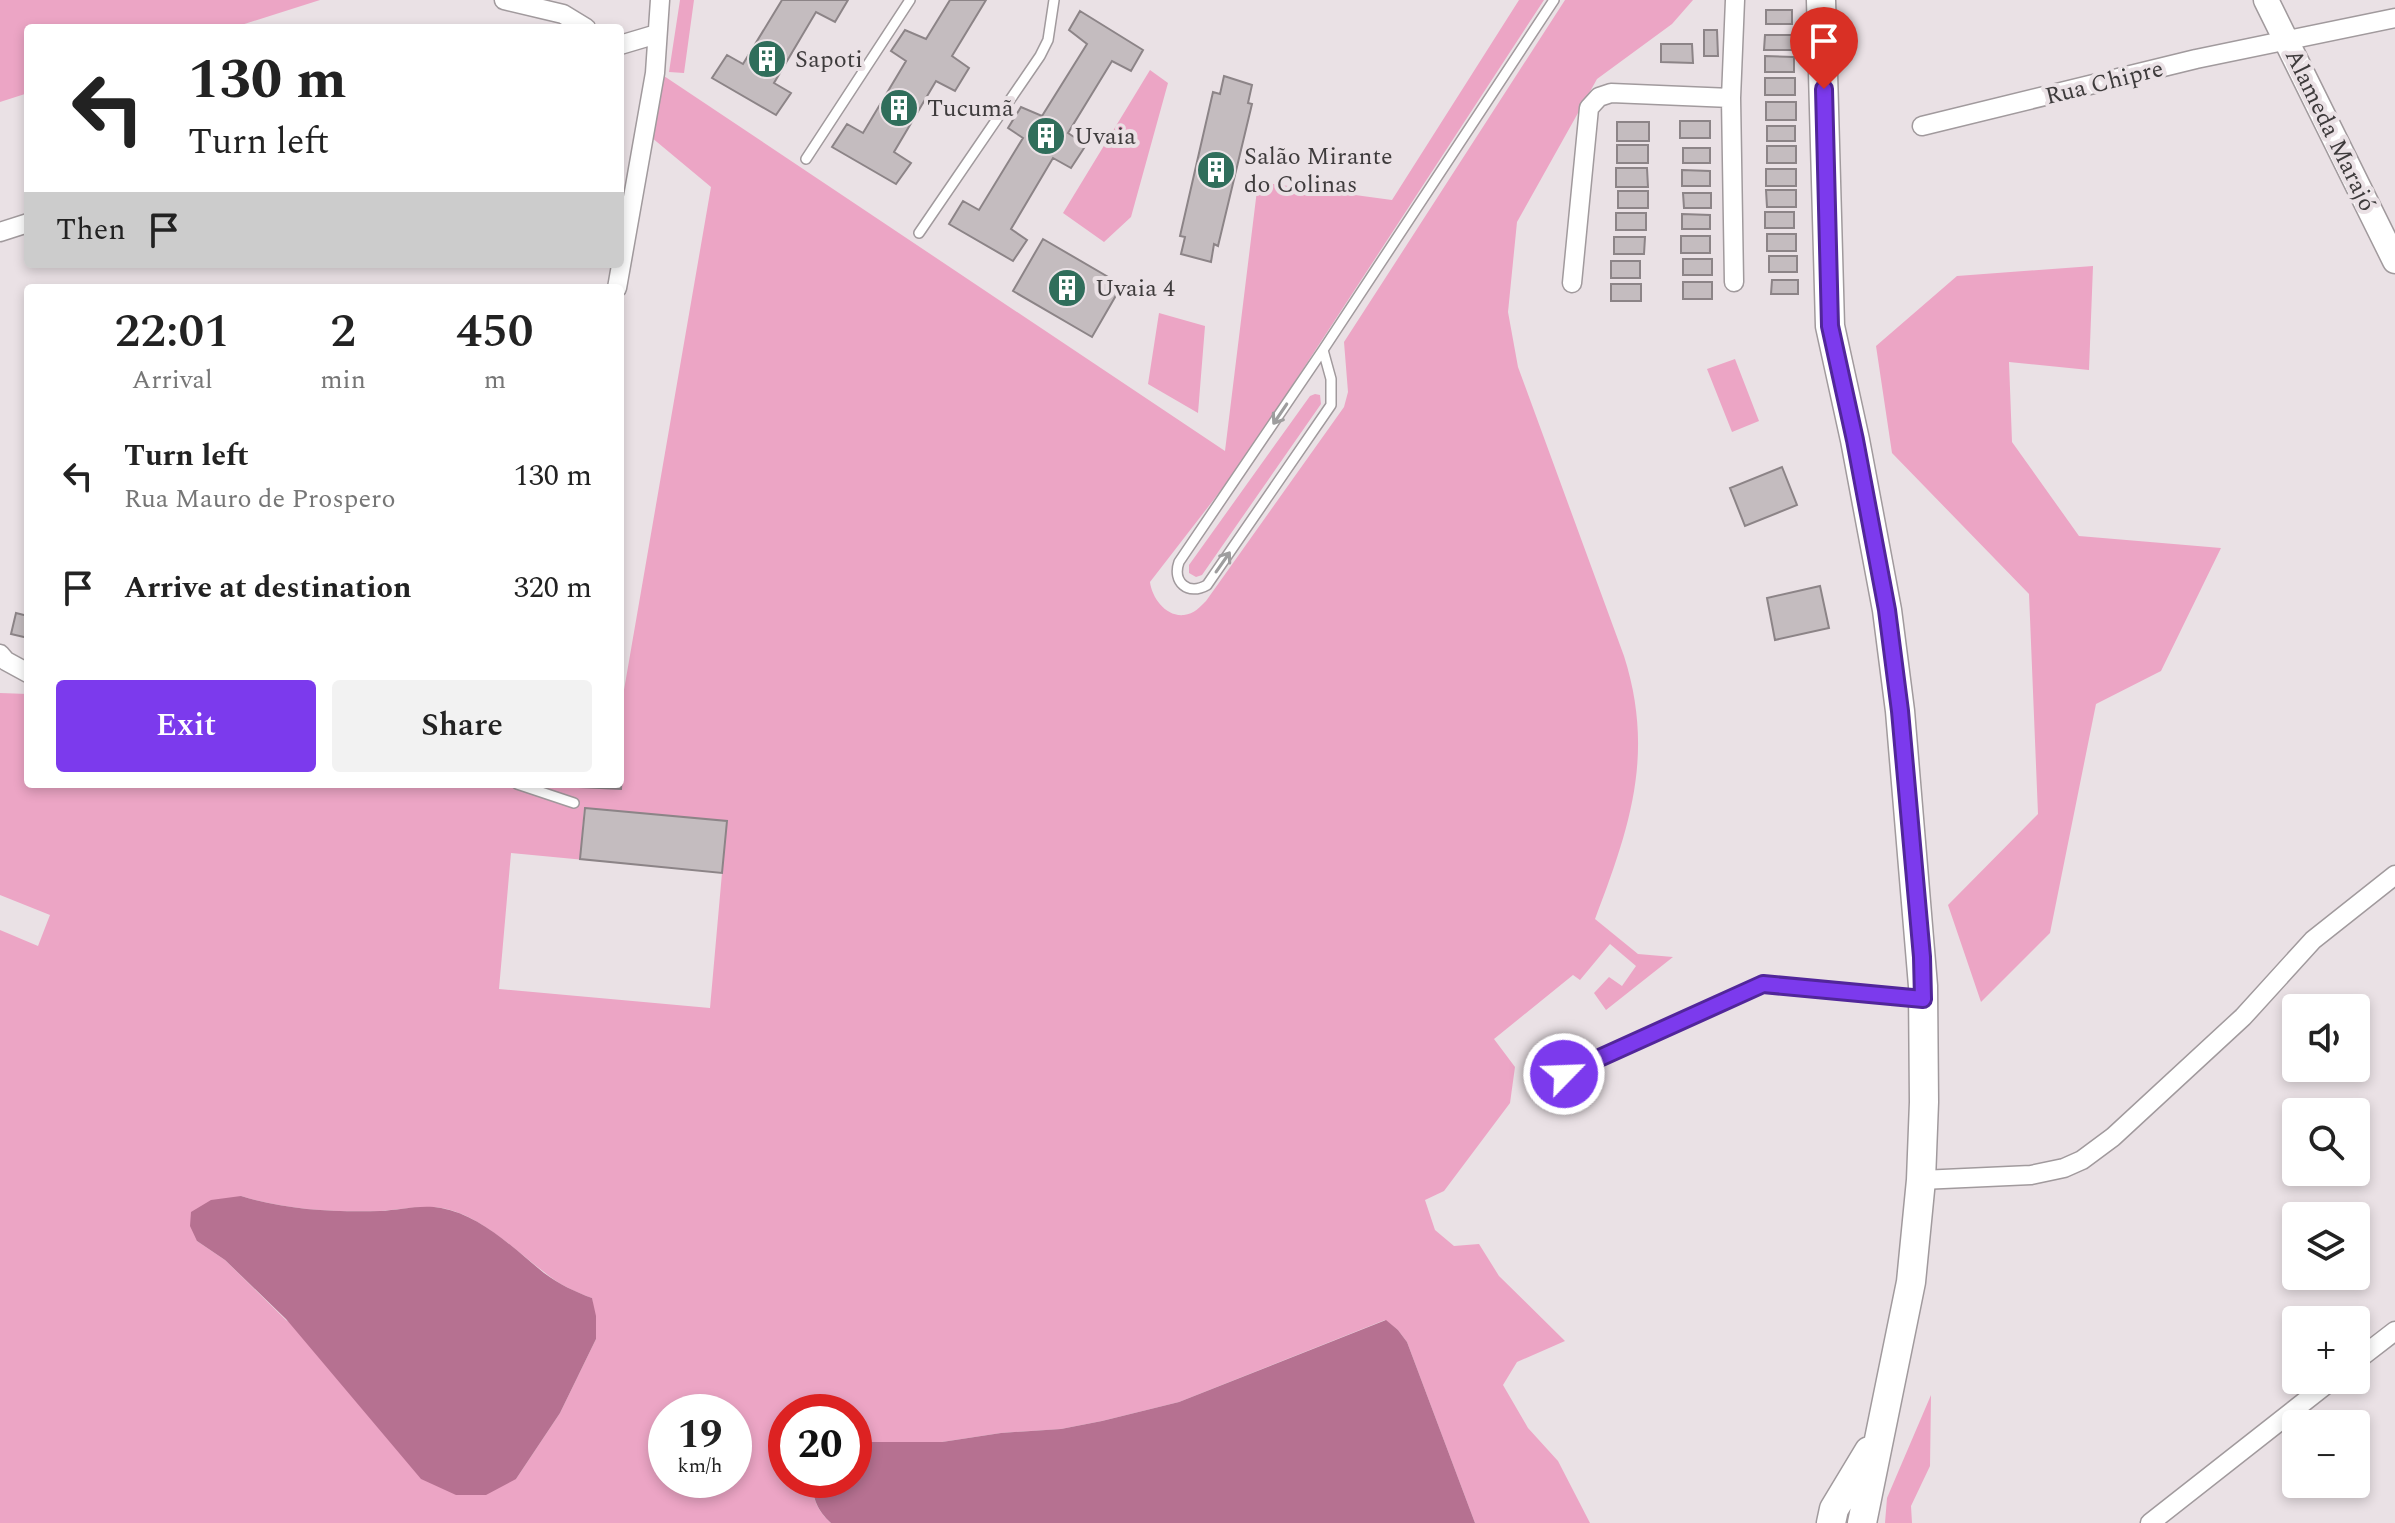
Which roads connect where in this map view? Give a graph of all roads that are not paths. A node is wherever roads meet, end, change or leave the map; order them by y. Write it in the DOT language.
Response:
graph roads {
  1 [pos="504,0"];
  2 [pos="660,0"];
  3 [pos="910,0"];
  4 [pos="1054,0"];
  5 [pos="1554,0"];
  6 [pos="1735,0"];
  7 [pos="1821,0"];
  8 [pos="2266,0"];
  9 [pos="2395,18"];
  10 [pos="579,24"];
  11 [pos="657,34"];
  12 [pos="2286,41"];
  13 [pos="624,44"];
  14 [pos="1731,98"];
  15 [pos="1922,126"];
  16 [pos="806,159"];
  17 [pos="627,191"];
  18 [pos="624,220"];
  19 [pos="24,224"];
  20 [pos="0,232"];
  21 [pos="919,233"];
  22 [pos="2390,236"];
  23 [pos="2395,261"];
  24 [pos="1734,282"];
  25 [pos="1572,283"];
  26 [pos="1323,350"];
  27 [pos="0,654"];
  28 [pos="24,671"];
  29 [pos="529,788"];
  30 [pos="574,803"];
  31 [pos="2395,875"];
  32 [pos="1923,999"];
  33 [pos="1564,1074"];
  34 [pos="1921,1180"];
  35 [pos="2395,1331"];
  36 [pos="2370,1350"];
  37 [pos="2314,1394"];
  38 [pos="1879,1433"];
  39 [pos="1831,1523"];
  40 [pos="1862,1523"];
  41 [pos="2150,1523"];
  1 -- 10 [label="street"];
  2 -- 11 [label="street"];
  3 -- 16 [label="lane"];
  4 -- 21 [label="lane"];
  5 -- 26 [label="lane"];
  6 -- 14 [label="street"];
  7 -- 32 [label="main road"];
  8 -- 12 [label="street, Alameda Marajó"];
  9 -- 12 [label="street, Rua Chipre"];
  11 -- 13 [label="street"];
  11 -- 17 [label="street"];
  12 -- 15 [label="street, Rua Chipre"];
  12 -- 22 [label="street, Alameda Marajó"];
  14 -- 24 [label="street"];
  14 -- 25 [label="street"];
  17 -- 18 [label="street"];
  19 -- 20 [label="street"];
  22 -- 23 [label="street, Alameda Marajó"];
  26 -- 26 [label="lane, one-way"];
  27 -- 28 [label="street"];
  29 -- 30 [label="lane"];
  31 -- 34 [label="street"];
  32 -- 33 [label="lane"];
  32 -- 34 [label="main road"];
  34 -- 38 [label="main road"];
  35 -- 36 [label="street"];
  37 -- 41 [label="street"];
  38 -- 39 [label="main road"];
  38 -- 40 [label="main road"];
}
